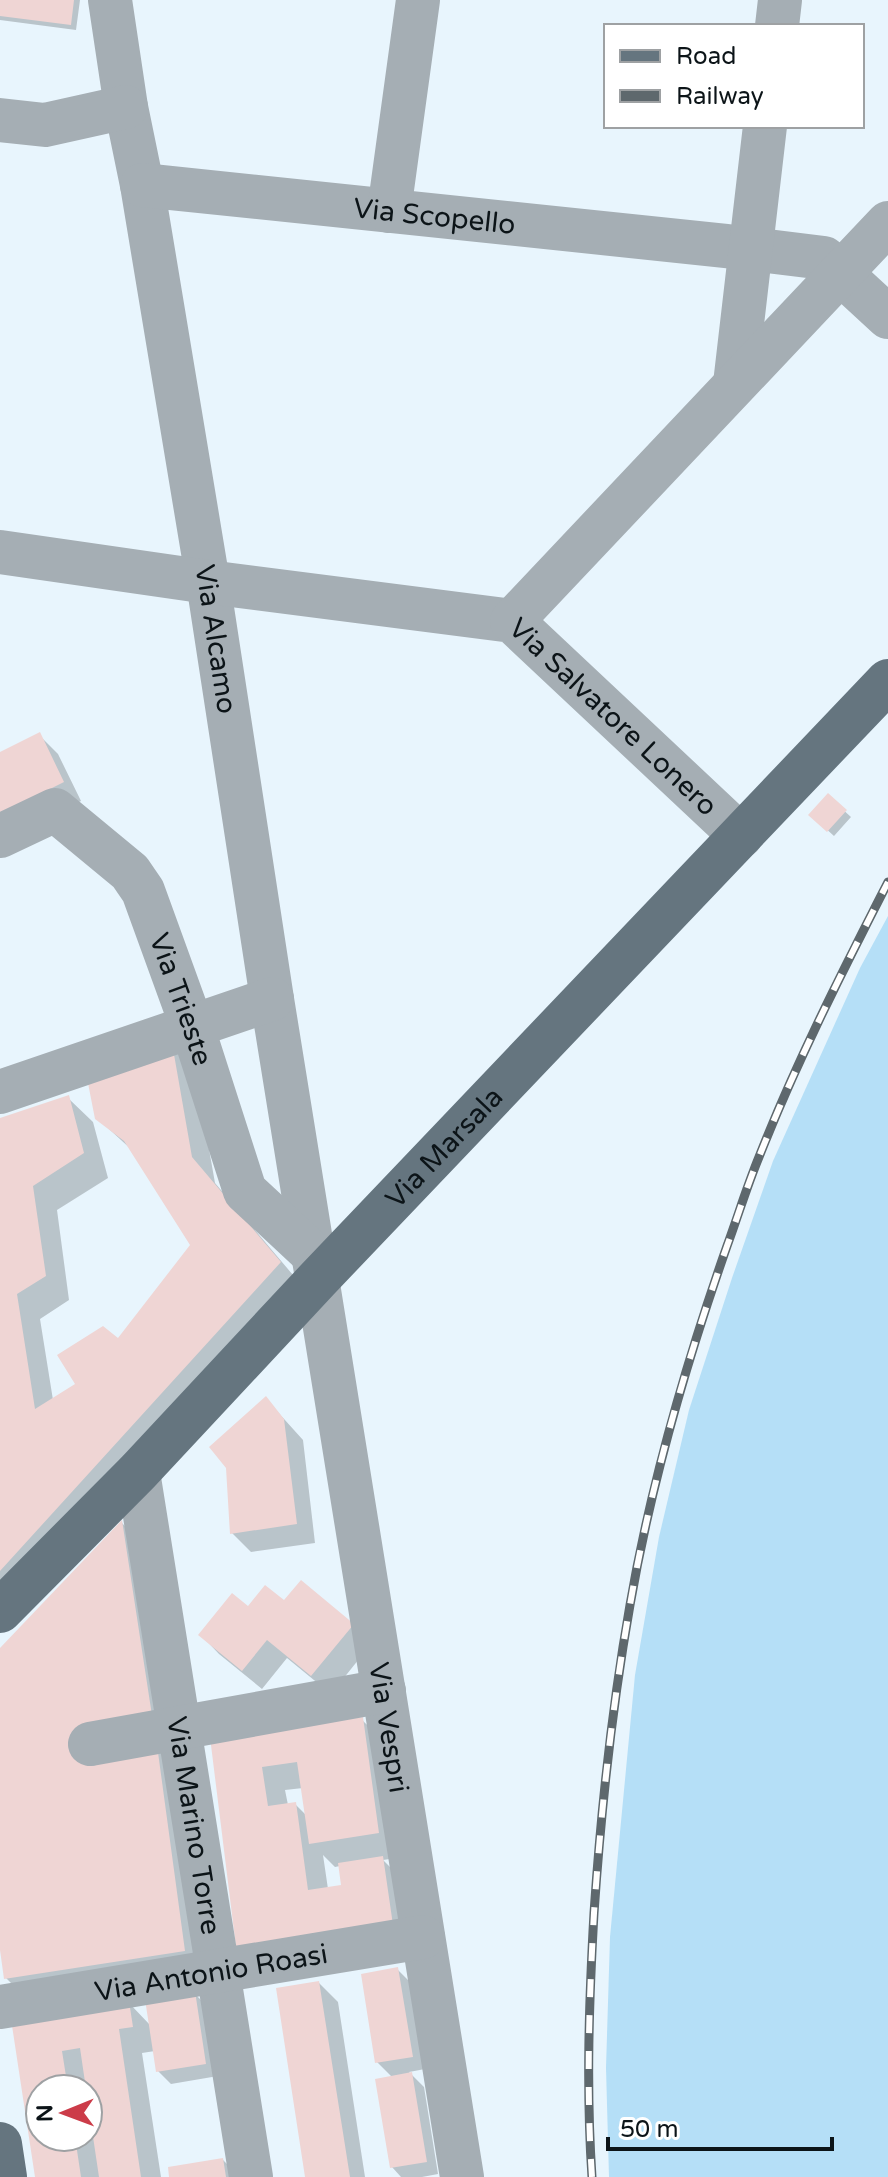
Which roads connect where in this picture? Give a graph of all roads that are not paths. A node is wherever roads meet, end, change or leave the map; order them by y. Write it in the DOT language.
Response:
graph roads {
  1 [pos="110,0"];
  2 [pos="418,0"];
  3 [pos="780,0"];
  4 [pos="777,24"];
  5 [pos="126,107"];
  6 [pos="0,120"];
  7 [pos="765,128"];
  8 [pos="142,185"];
  9 [pos="389,211"];
  10 [pos="743,241"];
  11 [pos="860,258"];
  12 [pos="888,317"];
  13 [pos="726,394"];
  14 [pos="0,552"];
  15 [pos="208,582"];
  16 [pos="512,621"];
  17 [pos="888,681"];
  18 [pos="0,836"];
  19 [pos="741,836"];
  20 [pos="272,999"];
  21 [pos="192,1026"];
  22 [pos="0,1092"];
  23 [pos="316,1267"];
  24 [pos="138,1472"];
  25 [pos="0,1611"];
  26 [pos="384,1691"];
  27 [pos="179,1728"];
  28 [pos="90,1744"];
  29 [pos="423,1937"];
  30 [pos="218,1971"];
  31 [pos="0,2007"];
  32 [pos="0,2144"];
  33 [pos="5,2177"];
  34 [pos="251,2177"];
  35 [pos="462,2177"];
  1 -- 5 [label="street, Via Alcamo"];
  2 -- 9 [label="street"];
  3 -- 4 [label="street"];
  5 -- 6 [label="street"];
  5 -- 8 [label="street, Via Alcamo"];
  7 -- 10 [label="street"];
  8 -- 9 [label="street, Via Scopello"];
  8 -- 15 [label="street, Via Alcamo"];
  9 -- 10 [label="street, Via Scopello"];
  10 -- 11 [label="street, Via Scopello"];
  10 -- 13 [label="street"];
  11 -- 12 [label="street, Via Scopello"];
  11 -- 13 [label="street"];
  13 -- 16 [label="street"];
  14 -- 15 [label="street, Via Salvatore Lonero"];
  15 -- 16 [label="street, Via Salvatore Lonero"];
  15 -- 20 [label="street, Via Alcamo"];
  16 -- 19 [label="street, Via Salvatore Lonero"];
  17 -- 19 [label="main road, Via Marsala"];
  18 -- 21 [label="street, Via Trieste"];
  19 -- 23 [label="main road, Via Marsala"];
  20 -- 21 [label="street"];
  20 -- 23 [label="street, Via Alcamo"];
  21 -- 22 [label="street"];
  21 -- 23 [label="street, Via Trieste"];
  23 -- 24 [label="main road, Via Marsala"];
  23 -- 26 [label="street, Via Vespri"];
  24 -- 25 [label="main road, Via Marsala"];
  24 -- 27 [label="street, Via Marino Torre"];
  26 -- 27 [label="street"];
  26 -- 29 [label="street, Via Vespri"];
  27 -- 28 [label="street"];
  27 -- 30 [label="street, Via Marino Torre"];
  29 -- 30 [label="street, Via Antonio Roasi"];
  29 -- 35 [label="street, Via Vespri"];
  30 -- 31 [label="street, Via Antonio Roasi"];
  30 -- 34 [label="street, Via Marino Torre"];
  32 -- 33 [label="main road"];
}
